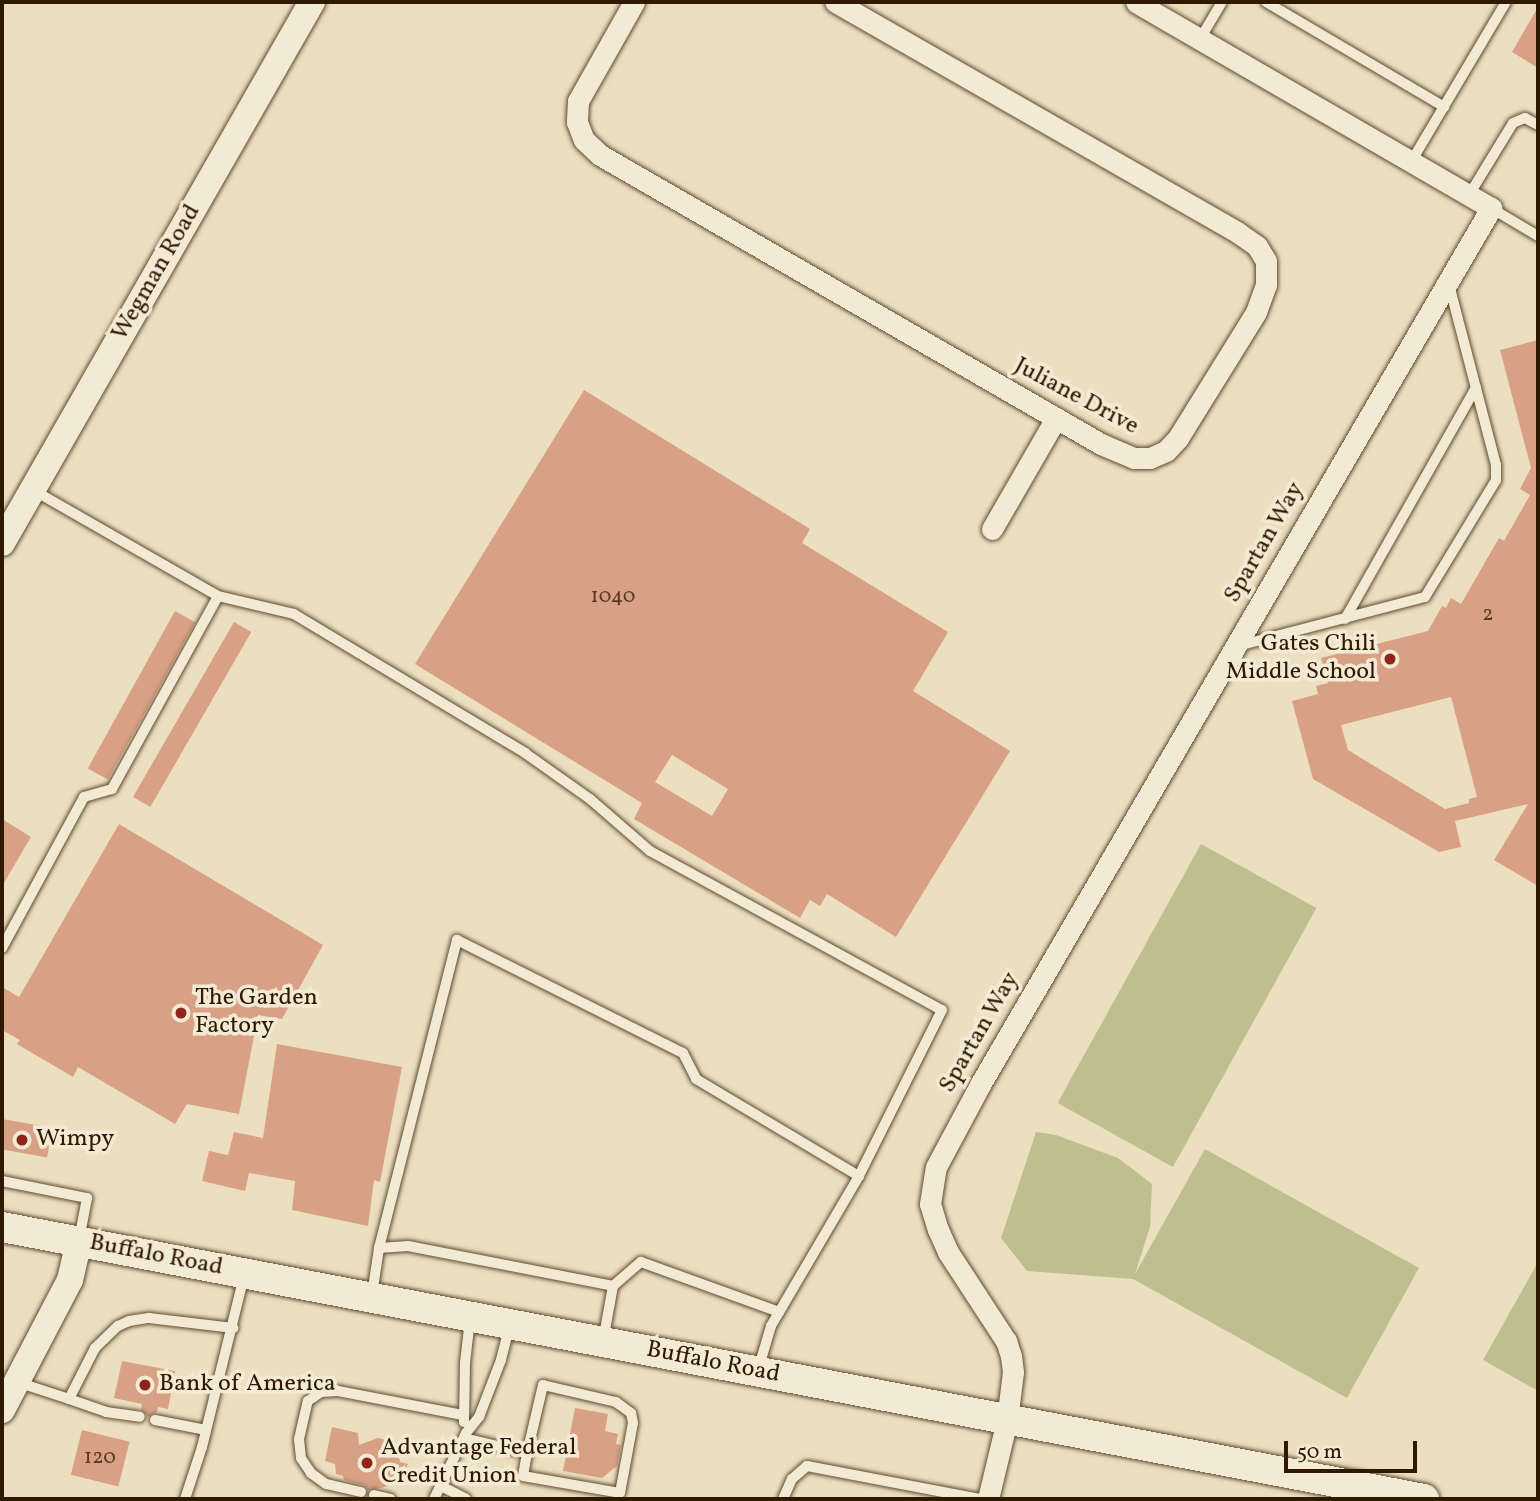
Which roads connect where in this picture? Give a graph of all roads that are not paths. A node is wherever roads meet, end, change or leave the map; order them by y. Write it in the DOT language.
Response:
graph roads {
  1 [pos="312,2"];
  2 [pos="634,2"];
  3 [pos="835,2"];
  4 [pos="1136,2"];
  5 [pos="1222,2"];
  6 [pos="1266,2"];
  7 [pos="1506,2"];
  8 [pos="1200,39"];
  9 [pos="1444,107"];
  10 [pos="1538,125"];
  11 [pos="1412,162"];
  12 [pos="1469,195"];
  13 [pos="1491,208"];
  14 [pos="1538,236"];
  15 [pos="1448,281"];
  16 [pos="1476,387"];
  17 [pos="1056,418"];
  18 [pos="33,489"];
  19 [pos="992,529"];
  20 [pos="2,543"];
  21 [pos="218,596"];
  22 [pos="1345,619"];
  23 [pos="1235,647"];
  24 [pos="2,948"];
  25 [pos="859,1176"];
  26 [pos="2,1181"];
  27 [pos="2,1227"];
  28 [pos="79,1241"];
  29 [pos="379,1248"];
  30 [pos="244,1273"];
  31 [pos="613,1286"];
  32 [pos="371,1297"];
  33 [pos="779,1312"];
  34 [pos="471,1317"];
  35 [pos="509,1324"];
  36 [pos="233,1328"];
  37 [pos="603,1342"];
  38 [pos="757,1372"];
  39 [pos="17,1381"];
  40 [pos="69,1399"];
  41 [pos="2,1409"];
  42 [pos="463,1415"];
  43 [pos="140,1418"];
  44 [pos="155,1420"];
  45 [pos="1007,1420"];
  46 [pos="206,1430"];
  47 [pos="465,1435"];
  48 [pos="527,1453"];
  49 [pos="441,1486"];
  50 [pos="361,1492"];
  51 [pos="1342,1492"];
  52 [pos="374,1495"];
  53 [pos="185,1499"];
  54 [pos="390,1499"];
  55 [pos="434,1499"];
  56 [pos="466,1499"];
  57 [pos="783,1499"];
  58 [pos="980,1499"];
  59 [pos="988,1499"];
  60 [pos="1424,1499"];
  1 -- 18 [label="street, Wegman Road"];
  2 -- 17 [label="street, Juliane Drive"];
  3 -- 17 [label="street, Juliane Drive"];
  4 -- 8 [label="street"];
  5 -- 8 [label="lane"];
  6 -- 9 [label="lane"];
  7 -- 9 [label="lane"];
  8 -- 11 [label="street"];
  9 -- 11 [label="lane"];
  10 -- 12 [label="lane"];
  11 -- 12 [label="street"];
  12 -- 13 [label="street"];
  13 -- 14 [label="lane"];
  13 -- 15 [label="street, Spartan Way"];
  15 -- 16 [label="lane"];
  15 -- 23 [label="street, Spartan Way"];
  16 -- 22 [label="lane"];
  16 -- 22 [label="lane"];
  17 -- 19 [label="street"];
  18 -- 20 [label="street, Wegman Road"];
  18 -- 21 [label="lane"];
  21 -- 24 [label="lane"];
  21 -- 25 [label="lane"];
  22 -- 23 [label="lane"];
  23 -- 45 [label="street, Spartan Way"];
  25 -- 29 [label="lane"];
  25 -- 33 [label="lane"];
  26 -- 28 [label="lane"];
  27 -- 28 [label="main road, Buffalo Road"];
  28 -- 30 [label="main road, Buffalo Road"];
  28 -- 39 [label="street"];
  29 -- 31 [label="lane"];
  29 -- 32 [label="lane"];
  30 -- 32 [label="main road, Buffalo Road"];
  30 -- 36 [label="lane"];
  31 -- 33 [label="lane"];
  31 -- 37 [label="lane"];
  32 -- 34 [label="main road, Buffalo Road"];
  33 -- 38 [label="lane"];
  34 -- 35 [label="main road, Buffalo Road"];
  34 -- 42 [label="lane"];
  35 -- 37 [label="main road, Buffalo Road"];
  35 -- 47 [label="lane"];
  36 -- 40 [label="lane"];
  36 -- 46 [label="lane"];
  37 -- 38 [label="main road, Buffalo Road"];
  38 -- 45 [label="main road, Buffalo Road"];
  39 -- 40 [label="lane"];
  39 -- 41 [label="street"];
  40 -- 43 [label="lane"];
  42 -- 47 [label="lane"];
  42 -- 50 [label="lane"];
  44 -- 46 [label="lane"];
  45 -- 51 [label="main road, Buffalo Road"];
  45 -- 59 [label="street, Spartan Way"];
  46 -- 53 [label="lane"];
  47 -- 48 [label="lane"];
  47 -- 49 [label="lane"];
  48 -- 48 [label="lane"];
  49 -- 55 [label="lane"];
  49 -- 56 [label="lane"];
  51 -- 60 [label="main road, Buffalo Road"];
  52 -- 54 [label="lane"];
  57 -- 58 [label="lane"];
}
